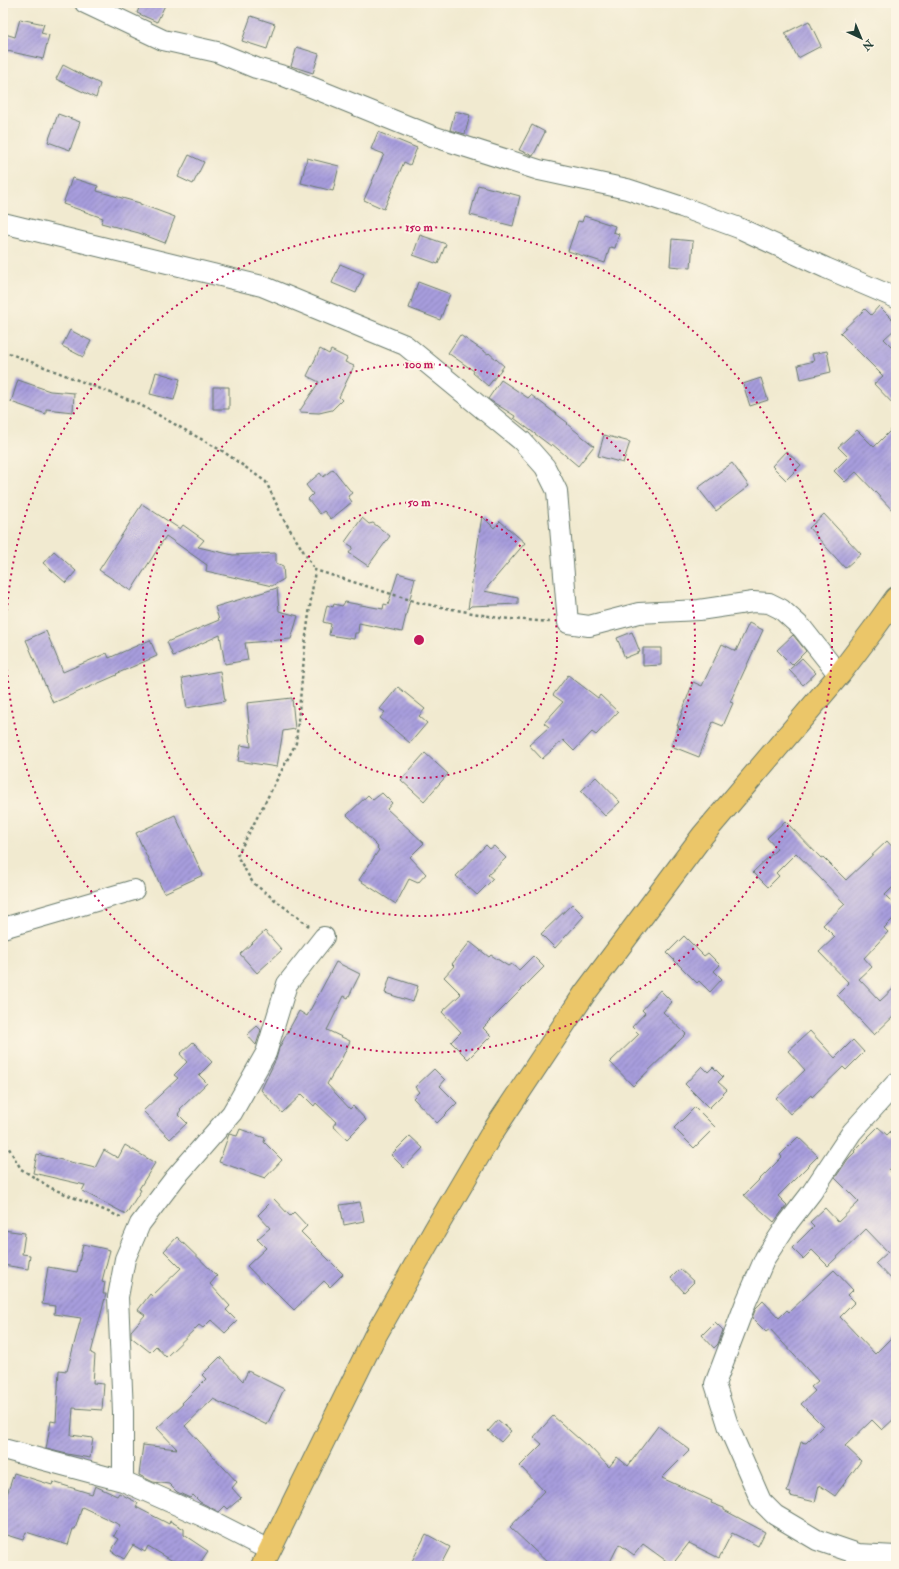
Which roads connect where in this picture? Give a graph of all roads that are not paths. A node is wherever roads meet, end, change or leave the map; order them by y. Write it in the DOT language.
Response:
graph roads {
  1 [pos="85,3"];
  2 [pos="3,223"];
  3 [pos="896,298"];
  4 [pos="896,598"];
  5 [pos="839,675"];
  6 [pos="134,890"];
  7 [pos="3,928"];
  8 [pos="324,937"];
  9 [pos="896,1083"];
  10 [pos="3,1449"];
  11 [pos="123,1481"];
  12 [pos="896,1556"];
  13 [pos="266,1558"];
  1 -- 3 [label="street"];
  2 -- 5 [label="street"];
  4 -- 5 [label="highway"];
  5 -- 13 [label="highway"];
  6 -- 7 [label="street"];
  8 -- 11 [label="street"];
  9 -- 12 [label="street"];
  10 -- 11 [label="street"];
  11 -- 13 [label="street"];
}
